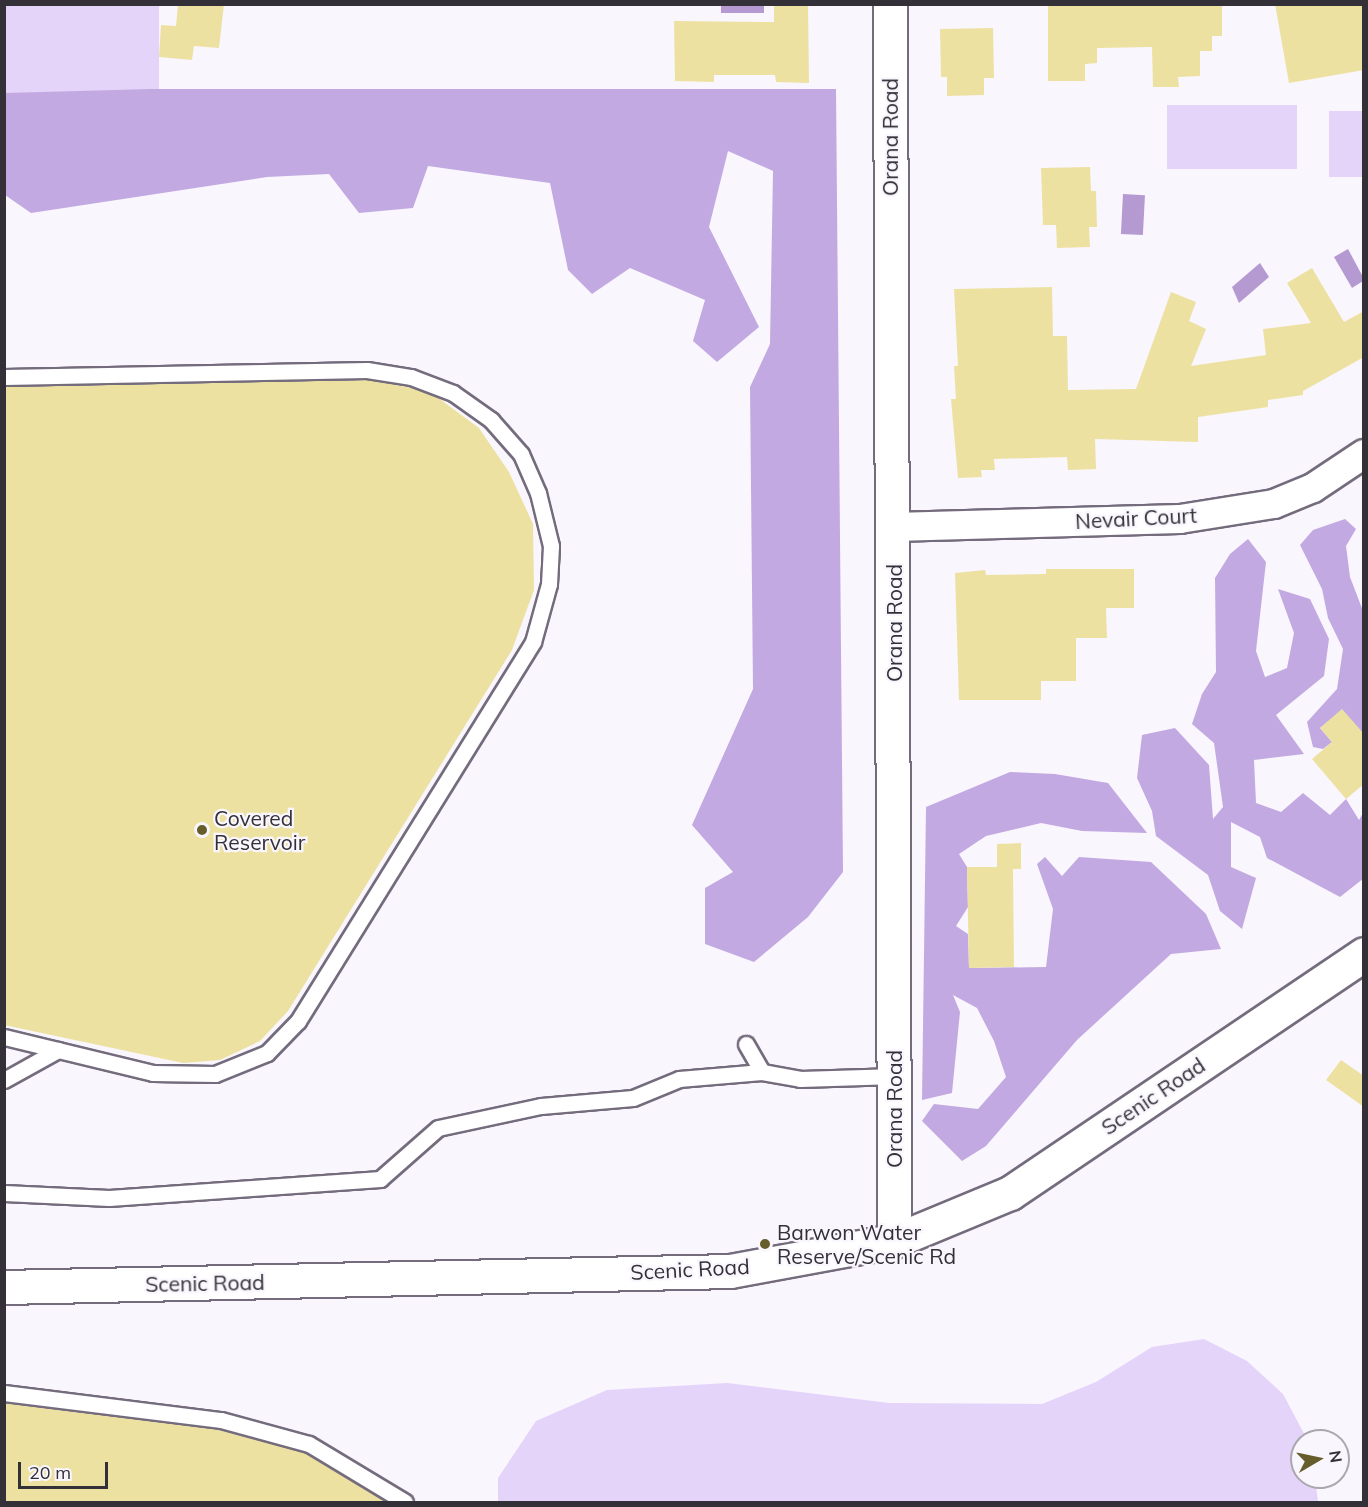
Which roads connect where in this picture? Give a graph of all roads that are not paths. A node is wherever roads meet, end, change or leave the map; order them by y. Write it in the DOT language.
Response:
graph roads {
  1 [pos="890,4"];
  2 [pos="4,377"];
  3 [pos="1364,454"];
  4 [pos="894,527"];
  5 [pos="1364,954"];
  6 [pos="4,1037"];
  7 [pos="746,1044"];
  8 [pos="58,1050"];
  9 [pos="762,1072"];
  10 [pos="894,1076"];
  11 [pos="4,1080"];
  12 [pos="4,1193"];
  13 [pos="894,1241"];
  14 [pos="4,1287"];
  15 [pos="4,1393"];
  16 [pos="405,1503"];
  1 -- 4 [label="main road, Orana Road"];
  2 -- 8 [label="lane"];
  3 -- 4 [label="street, Nevair Court"];
  4 -- 10 [label="main road, Orana Road"];
  5 -- 13 [label="main road, Scenic Road"];
  6 -- 8 [label="lane"];
  7 -- 9 [label="lane"];
  8 -- 11 [label="lane"];
  9 -- 10 [label="lane"];
  9 -- 12 [label="lane"];
  10 -- 13 [label="main road, Orana Road"];
  13 -- 14 [label="main road, Scenic Road"];
  15 -- 16 [label="lane"];
}
